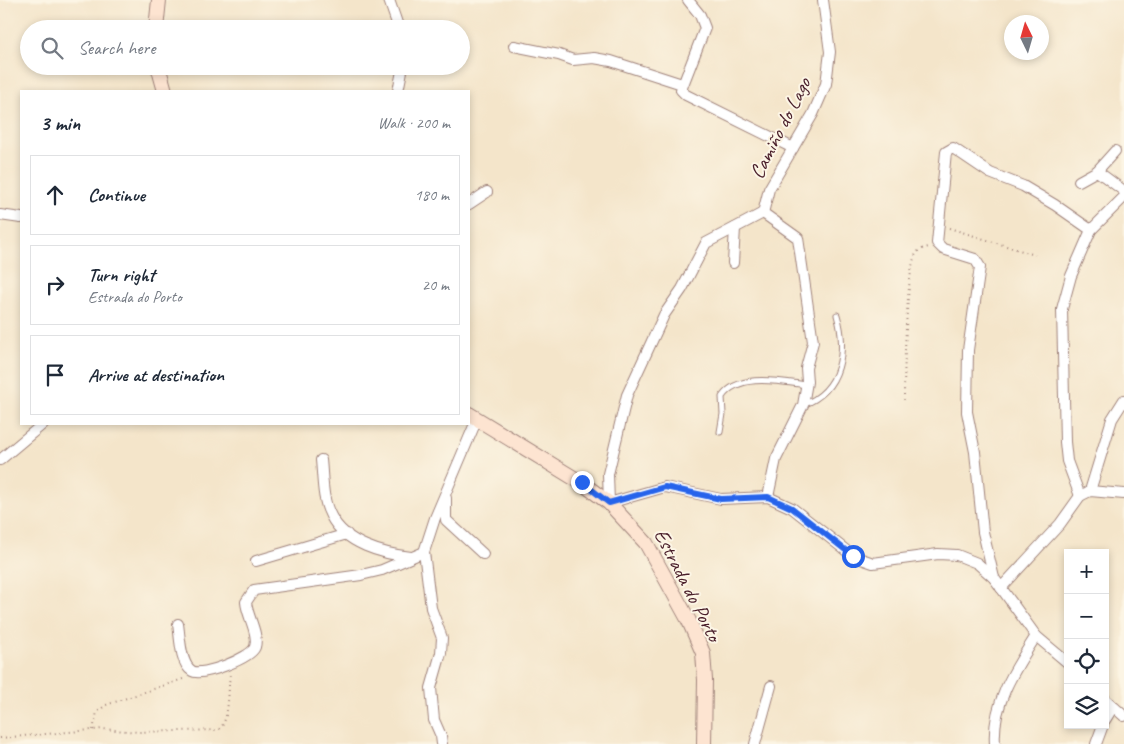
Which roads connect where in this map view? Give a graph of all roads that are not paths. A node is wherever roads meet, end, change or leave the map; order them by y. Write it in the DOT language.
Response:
graph roads {
  1 [pos="159,0"];
  2 [pos="389,0"];
  3 [pos="688,0"];
  4 [pos="823,0"];
  5 [pos="157,20"];
  6 [pos="396,20"];
  7 [pos="514,46"];
  8 [pos="161,75"];
  9 [pos="401,75"];
  10 [pos="682,84"];
  11 [pos="165,90"];
  12 [pos="398,90"];
  13 [pos="793,148"];
  14 [pos="1115,151"];
  15 [pos="1097,171"];
  16 [pos="1079,181"];
  17 [pos="1124,191"];
  18 [pos="488,192"];
  19 [pos="1124,197"];
  20 [pos="470,203"];
  21 [pos="763,213"];
  22 [pos="0,215"];
  23 [pos="20,218"];
  24 [pos="735,228"];
  25 [pos="1091,230"];
  26 [pos="733,263"];
  27 [pos="837,315"];
  28 [pos="807,385"];
  29 [pos="1124,400"];
  30 [pos="803,405"];
  31 [pos="473,417"];
  32 [pos="43,425"];
  33 [pos="720,432"];
  34 [pos="0,460"];
  35 [pos="321,460"];
  36 [pos="446,492"];
  37 [pos="1085,494"];
  38 [pos="1124,494"];
  39 [pos="768,497"];
  40 [pos="609,503"];
  41 [pos="347,534"];
  42 [pos="424,552"];
  43 [pos="483,554"];
  44 [pos="411,557"];
  45 [pos="256,561"];
  46 [pos="994,578"];
  47 [pos="1001,588"];
  48 [pos="178,624"];
  49 [pos="1036,636"];
  50 [pos="1064,660"];
  51 [pos="771,686"];
  52 [pos="1109,703"];
  53 [pos="1124,716"];
  54 [pos="1102,729"];
  55 [pos="442,744"];
  56 [pos="704,744"];
  57 [pos="755,744"];
  58 [pos="995,744"];
  59 [pos="1096,744"];
  1 -- 5 [label="street"];
  2 -- 6 [label="street"];
  3 -- 10 [label="street"];
  4 -- 13 [label="street, Camiño do Lago"];
  7 -- 10 [label="street"];
  8 -- 11 [label="street"];
  9 -- 12 [label="street"];
  10 -- 13 [label="street"];
  13 -- 21 [label="street, Camiño do Lago"];
  14 -- 15 [label="street"];
  15 -- 16 [label="street"];
  15 -- 17 [label="street"];
  18 -- 20 [label="street"];
  19 -- 25 [label="street"];
  21 -- 24 [label="street"];
  21 -- 28 [label="street"];
  22 -- 23 [label="street"];
  24 -- 26 [label="street"];
  24 -- 40 [label="street"];
  25 -- 37 [label="street"];
  25 -- 46 [label="street"];
  27 -- 30 [label="lane"];
  28 -- 30 [label="street"];
  28 -- 33 [label="lane"];
  29 -- 37 [label="street"];
  30 -- 39 [label="street"];
  31 -- 36 [label="street"];
  31 -- 40 [label="street, Estrada do Porto"];
  32 -- 34 [label="street"];
  35 -- 41 [label="street"];
  36 -- 42 [label="street"];
  36 -- 43 [label="street"];
  37 -- 38 [label="street"];
  37 -- 47 [label="street"];
  39 -- 40 [label="street"];
  39 -- 46 [label="street"];
  40 -- 56 [label="street, Estrada do Porto"];
  41 -- 44 [label="street"];
  41 -- 45 [label="street"];
  42 -- 44 [label="street"];
  42 -- 55 [label="street"];
  44 -- 48 [label="street"];
  46 -- 47 [label="street"];
  47 -- 49 [label="street"];
  49 -- 50 [label="street"];
  49 -- 58 [label="street"];
  51 -- 57 [label="street"];
  52 -- 53 [label="street"];
  54 -- 59 [label="street"];
}
